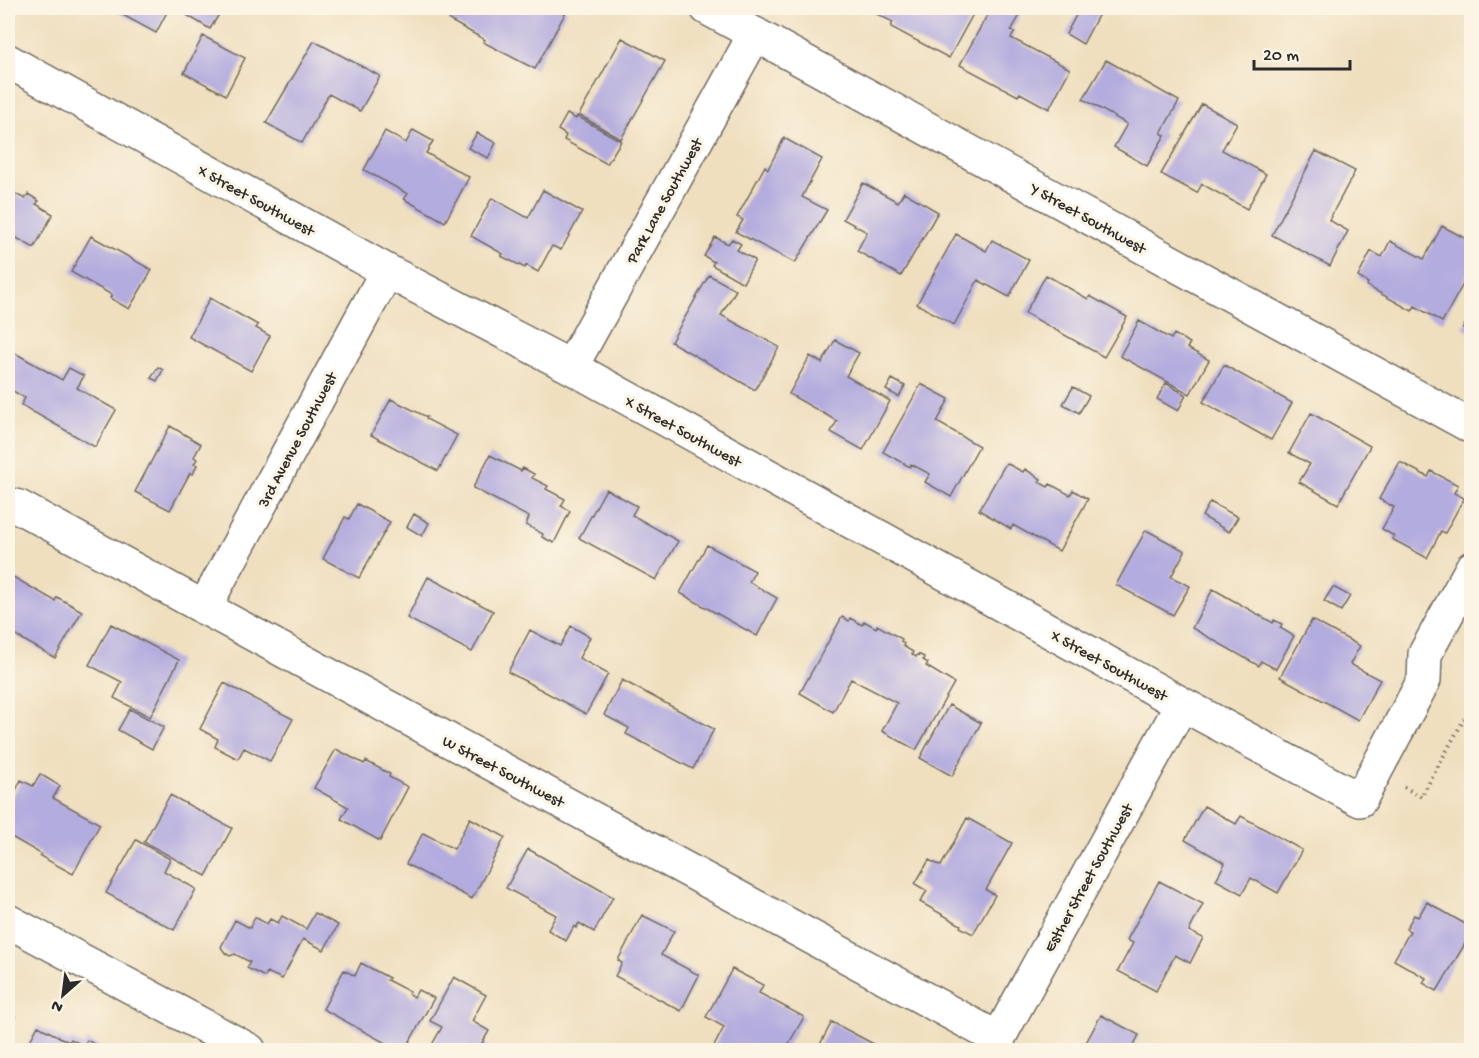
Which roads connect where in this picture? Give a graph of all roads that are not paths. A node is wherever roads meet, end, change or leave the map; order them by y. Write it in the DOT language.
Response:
graph roads {
  1 [pos="707,8"];
  2 [pos="755,34"];
  3 [pos="8,61"];
  4 [pos="387,271"];
  5 [pos="571,367"];
  6 [pos="1472,427"];
  7 [pos="8,504"];
  8 [pos="1472,567"];
  9 [pos="204,608"];
  10 [pos="1182,704"];
  11 [pos="8,921"];
  12 [pos="995,1045"];
  13 [pos="249,1050"];
  1 -- 2 [label="street, Y Street Southwest"];
  2 -- 5 [label="street, Park Lane Southwest"];
  2 -- 6 [label="street, Y Street Southwest"];
  3 -- 4 [label="street, X Street Southwest"];
  4 -- 5 [label="street, X Street Southwest"];
  4 -- 9 [label="street, 3rd Avenue Southwest"];
  5 -- 10 [label="street, X Street Southwest"];
  7 -- 9 [label="street, W Street Southwest"];
  8 -- 10 [label="street, X Street Southwest"];
  9 -- 12 [label="street, W Street Southwest"];
  10 -- 12 [label="street, Esther Street Southwest"];
  11 -- 13 [label="street"];
}
